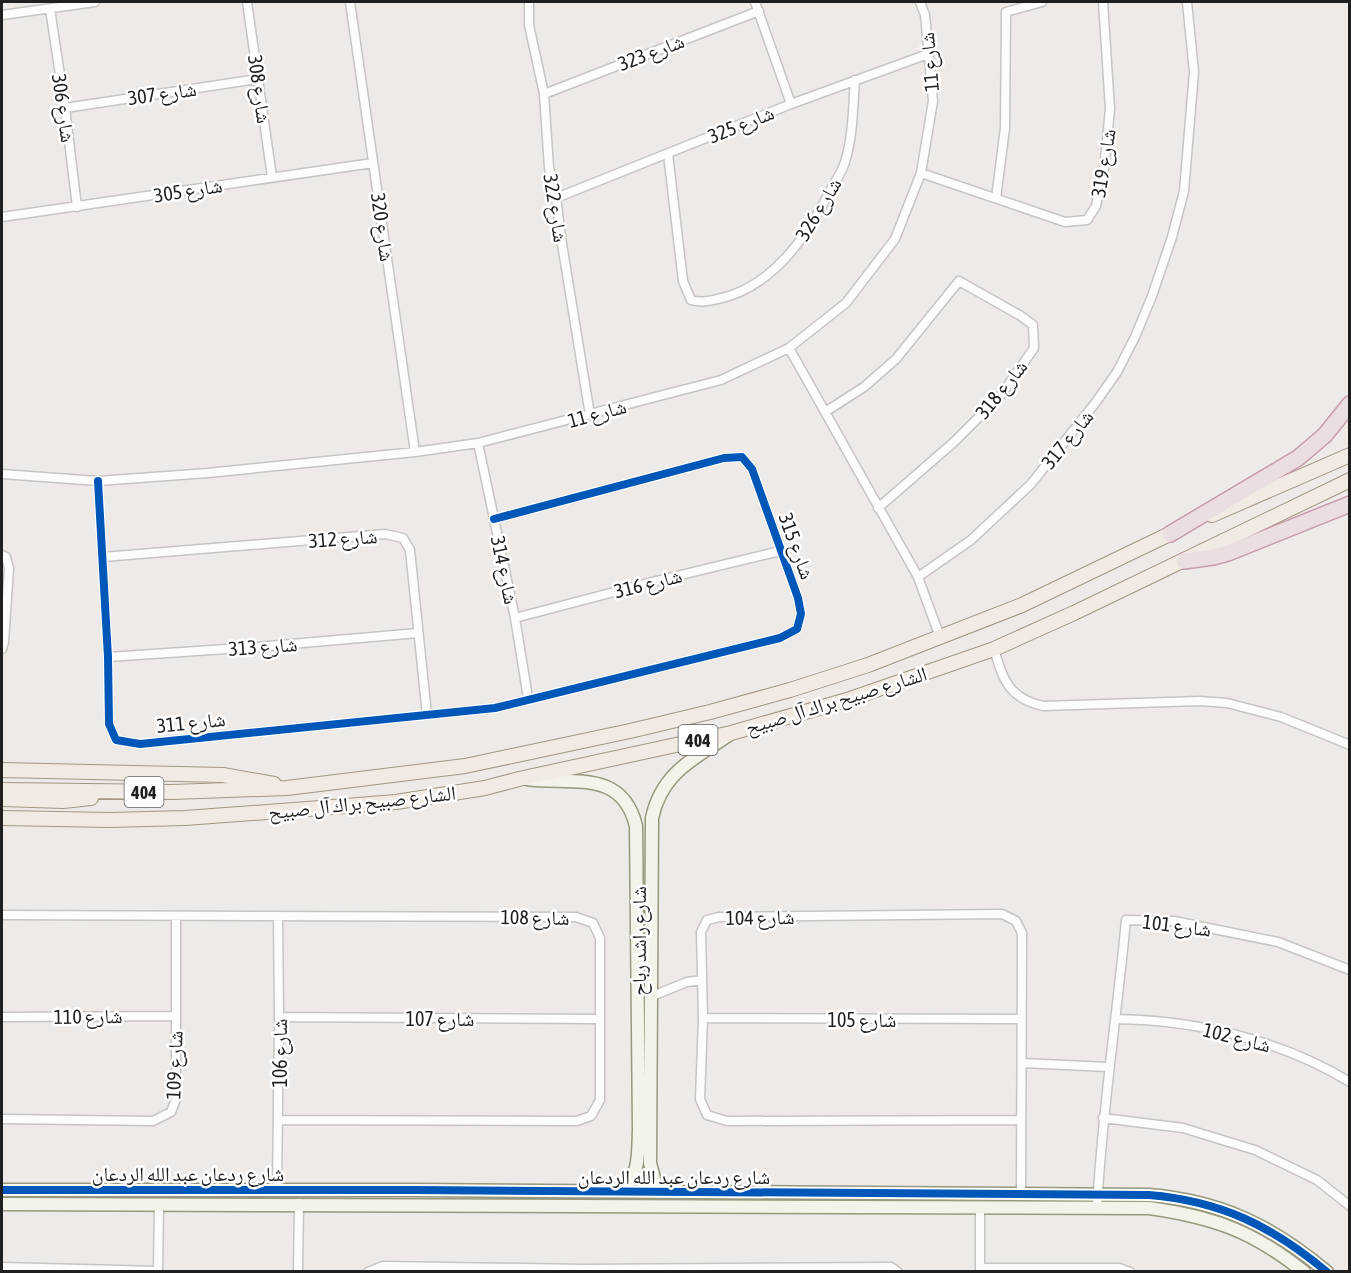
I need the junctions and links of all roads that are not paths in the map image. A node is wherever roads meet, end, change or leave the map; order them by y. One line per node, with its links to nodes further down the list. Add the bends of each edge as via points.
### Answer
1 (95, 2): 10 (street)
2 (247, 2): 14 (street, شارع 308)
3 (350, 2): 20 (street, شارع 320)
4 (529, 2): 16 (street, شارع 322, via 529,25)
5 (755, 2): 11 (street)
6 (920, 2): 13 (street, شارع 11)
7 (1041, 2): 24 (street, via 1006,12 1005,128)
8 (1102, 2): 24 (street, شارع 319, via 1110,109 1096,206 1087,220 1065,222)
9 (1187, 2): 45 (street, شارع 317, via 1194,72 1184,191 1172,237 1135,337 1096,402 1031,484 970,540)
10 (50, 9): 12 (street); 18 (street, شارع 306)
11 (759, 11): 16 (street, شارع 323); 17 (street)
12 (2, 15)
13 (928, 54): 15 (street, شارع 325); 21 (street, شارع 11, via 933,101)
14 (258, 79): 18 (street, شارع 307); 22 (street, شارع 308)
15 (855, 80): 17 (street, شارع 325); 19 (street, شارع 326, via 852,127 844,163 817,217 796,247 764,278 731,296 699,303 687,294)
16 (544, 94): 23 (street, شارع 322, via 549,168)
17 (791, 104): 19 (street, شارع 325)
18 (65, 108): 25 (street, شارع 306)
19 (668, 154): 23 (street, شارع 325)
20 (374, 163): 22 (street, شارع 305); 32 (street, شارع 320)
21 (921, 173): 24 (street, شارع 319); 27 (street, شارع 11, via 895,240 864,282 846,303)
22 (272, 177): 25 (street, شارع 305)
23 (556, 198): 30 (street, شارع 322)
24 (996, 198)
25 (77, 207): 26 (street, شارع 305)
26 (2, 217)
27 (789, 348): 29 (street); 30 (street, شارع 11, via 721,380)
28 (1350, 404): 40 (highway, via 1325,435 1298,458)
29 (825, 412): 38 (street); 38 (street, شارع 318, via 864,387 896,359 959,281 1034,325 1034,348 1002,394)
30 (590, 415): 31 (street, شارع 11)
31 (478, 443): 32 (street, شارع 11); 39 (street, شارع 314)
32 (414, 452): 36 (street, شارع 11)
33 (1350, 455): 40 (main road, الشارع صبيح براك آل صبيح / 404)
34 (2, 474): 36 (street, شارع 11)
35 (1350, 480): 44 (main road, الشارع صبيح براك آل صبيح / 404)
36 (98, 481): 43 (street, شارع 311)
37 (1350, 504): 44 (highway, via 1227,553)
38 (878, 508): 45 (street)
39 (494, 519): 41 (street, شارع 315, via 724,458 742,457 752,469); 46 (street, شارع 314)
40 (1170, 534): 48 (main road, الشارع صبيح براك آل صبيح / 404, via 1022,605)
41 (780, 551): 46 (street, شارع 316); 52 (street, شارع 315, via 798,598 801,614 797,629 780,638)
42 (2, 555): 49 (street, via 9,568)
43 (103, 557): 47 (street, شارع 312, via 385,534 403,538 410,550); 51 (street, شارع 311)
44 (1184, 561): 50 (main road, الشارع صبيح براك آل صبيح / 404)
45 (918, 577): 48 (street)
46 (515, 618): 52 (street, شارع 314)
47 (418, 633): 51 (street, شارع 313); 53 (street, شارع 312)
48 (940, 637): 58 (main road, الشارع صبيح براك آل صبيح / 404, via 868,665 699,715 465,766)
49 (2, 649)
50 (994, 649): 54 (main road, الشارع صبيح براك آل صبيح / 404, via 847,700); 55 (street, via 1006,683 1022,699 1043,706 1200,700 1227,703 1281,717)
51 (108, 657): 53 (street, شارع 311, via 109,724 117,740 140,744)
52 (528, 698): 53 (street, شارع 311, via 495,708)
53 (427, 715)
54 (731, 733): 57 (main road, الشارع صبيح براك آل صبيح / 404); 68 (street, شارع راشد رباح, via 676,771 655,805 651,826)
55 (1350, 745)
56 (2, 770): 58 (main road, via 223,775)
57 (519, 778): 62 (main road, الشارع صبيح براك آل صبيح / 404, via 418,799 307,809 142,819); 83 (street, شارع راشد رباح, via 603,784 619,794 634,817 638,869 639,1130)
58 (287, 788): 60 (main road, الشارع صبيح براك آل صبيح / 404)
59 (2, 790): 60 (main road, الشارع صبيح براك آل صبيح / 404)
60 (110, 792): 61 (main road, via 74,801)
61 (2, 800)
62 (2, 818)
63 (2, 915): 65 (street, شارع 108)
64 (278, 916): 65 (street, شارع 108); 71 (street, شارع 106); 73 (street, شارع 108, via 576,917 593,923 600,938)
65 (176, 917): 69 (street, شارع 109)
66 (1350, 970): 75 (street, شارع 101, via 1278,942 1174,921 1126,920)
67 (702, 980): 68 (street); 72 (street, شارع 104); 74 (street, شارع 104, via 701,932 707,920 719,917 1002,914 1016,921 1022,933)
68 (650, 997): 83 (street, شارع راشد رباح)
69 (175, 1016): 70 (street, شارع 110); 79 (street, شارع 109, via 176,1099 171,1112 153,1121)
70 (2, 1017)
71 (279, 1017): 73 (street, شارع 107); 81 (street, شارع 106)
72 (703, 1018): 74 (street, شارع 105); 82 (street, شارع 104, via 700,1099 707,1115 727,1121)
73 (600, 1019): 81 (street, شارع 108, via 600,1100 587,1118)
74 (1021, 1019): 76 (street, شارع 104)
75 (1116, 1019): 77 (street, شارع 101); 78 (street, شارع 102, via 1155,1020 1236,1035 1282,1048)
76 (1022, 1063): 77 (street); 82 (street, شارع 104)
77 (1108, 1067): 80 (street, شارع 101)
78 (1350, 1082)
79 (2, 1119)
80 (1103, 1119): 92 (street, شارع 101); 99 (street, via 1183,1128 1255,1150 1317,1180)
81 (278, 1120): 86 (street, شارع 106)
82 (1020, 1120): 91 (street, شارع 104)
83 (644, 1163): 89 (street, شارع راشد رباح); 90 (street, شارع راشد رباح)
84 (2, 1190): 85 (street, شارع ردعان عبد الله الردعان)
85 (34, 1190): 86 (street, شارع ردعان عبد الله الردعان); 93 (street)
86 (277, 1190): 87 (street, شارع ردعان عبد الله الردعان)
87 (415, 1190): 88 (street, شارع ردعان عبد الله الردعان); 97 (street)
88 (498, 1191): 89 (street, شارع ردعان عبد الله الردعان); 98 (street)
89 (622, 1191): 90 (street, شارع ردعان عبد الله الردعان)
90 (663, 1192): 91 (street, شارع ردعان عبد الله الردعان)
91 (1021, 1194): 92 (street, شارع ردعان عبد الله الردعان)
92 (1098, 1194): 100 (street, شارع 101); 102 (street, شارع ردعان عبد الله الردعان, via 1175,1197)
93 (34, 1203): 94 (street, شارع ردعان عبد الله الردعان); 96 (street, شارع ردعان عبد الله الردعان)
94 (159, 1203): 95 (street, شارع ردعان عبد الله الردعان); 109 (street)
95 (299, 1203): 97 (street, شارع ردعان عبد الله الردعان); 110 (street)
96 (2, 1204)
97 (415, 1204): 98 (street, شارع ردعان عبد الله الردعان)
98 (498, 1205): 101 (street, شارع ردعان عبد الله الردعان)
99 (1350, 1206)
100 (1097, 1208): 101 (street, شارع ردعان عبد الله الردعان); 102 (street, شارع ردعان عبد الله الردعان)
101 (980, 1209): 107 (street)
102 (1212, 1213): 114 (street, شارع ردعان عبد الله الردعان, via 1260,1240); 115 (street, شارع ردعان عبد الله الردعان, via 1258,1224 1282,1237)
103 (2, 1267): 104 (street)
104 (85, 1270): 109 (street)
105 (584, 1270): 106 (street); 111 (street, via 383,1266)
106 (687, 1270): 112 (street, via 891,1267)
107 (980, 1270): 108 (street)
108 (1049, 1270): 113 (street, via 1119,1268)
109 (158, 1271)
110 (298, 1272)
111 (368, 1272)
112 (898, 1272)
113 (1130, 1272)
114 (1304, 1272)
115 (1327, 1272)

